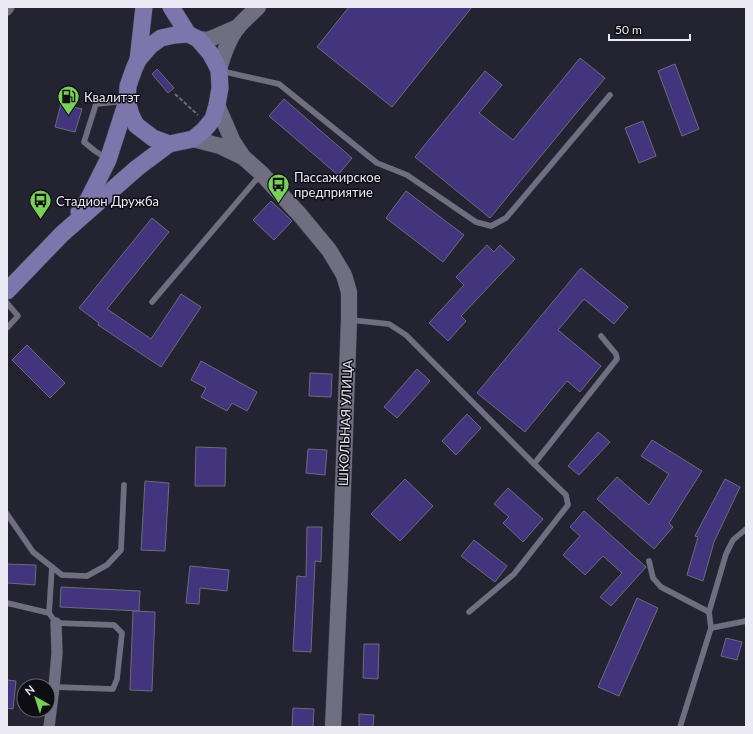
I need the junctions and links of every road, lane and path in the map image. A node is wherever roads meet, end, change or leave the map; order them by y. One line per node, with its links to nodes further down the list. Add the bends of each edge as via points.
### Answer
1 (9, 7): 5 (street)
2 (144, 7): 8 (main road)
3 (171, 7): 7 (main road)
4 (258, 7): 6 (main road)
5 (7, 10)
6 (238, 27): 7 (main road, via 208,40); 9 (main road, via 227,45)
7 (193, 37): 8 (main road, via 175,35 161,38); 9 (main road, via 214,60)
8 (138, 60): 12 (main road, via 128,86)
9 (219, 70): 11 (lane, via 279,84 377,163 407,174 476,222 491,226 506,218); 13 (main road, via 220,88)
10 (174, 94): 13 (path, via 200,117)
11 (610, 95)
12 (127, 101): 15 (main road, via 136,125 153,138); 17 (main road); 17 (lane, via 96,104 84,142)
13 (215, 112): 14 (main road, via 204,130); 16 (main road)
14 (193, 139): 15 (main road); 16 (main road, via 220,146)
15 (169, 144): 19 (main road, via 137,168)
16 (243, 157): 18 (main road, ШКОЛЬНАЯ УЛИЦА)
17 (108, 160): 19 (main road, via 88,200)
18 (261, 173): 21 (lane); 22 (main road, ШКОЛЬНАЯ УЛИЦА, via 300,215 341,269 349,292)
19 (62, 234): 20 (main road)
20 (7, 293): 23 (lane, via 18,316)
21 (152, 302)
22 (349, 320): 25 (lane, via 389,324 406,334); 40 (main road, ШКОЛЬНАЯ УЛИЦА)
23 (7, 328)
24 (601, 336): 25 (lane, via 616,354 617,359)
25 (534, 464): 32 (lane, via 566,495 568,505 514,574)
26 (124, 485): 30 (lane, via 121,550 107,565 87,576 62,575)
27 (7, 514): 30 (lane, via 33,552)
28 (746, 529): 33 (lane, via 733,540 726,554)
29 (649, 561): 33 (lane, via 653,578 661,587)
30 (52, 567): 34 (lane)
31 (7, 603): 34 (lane)
32 (470, 612)
33 (709, 612): 37 (lane)
34 (49, 613): 36 (lane)
35 (746, 621): 37 (lane)
36 (56, 623): 38 (street); 39 (lane, via 114,625 122,633 117,679 113,690)
37 (711, 628): 41 (lane)
38 (55, 678)
39 (56, 686)
40 (333, 727)
41 (680, 727)

